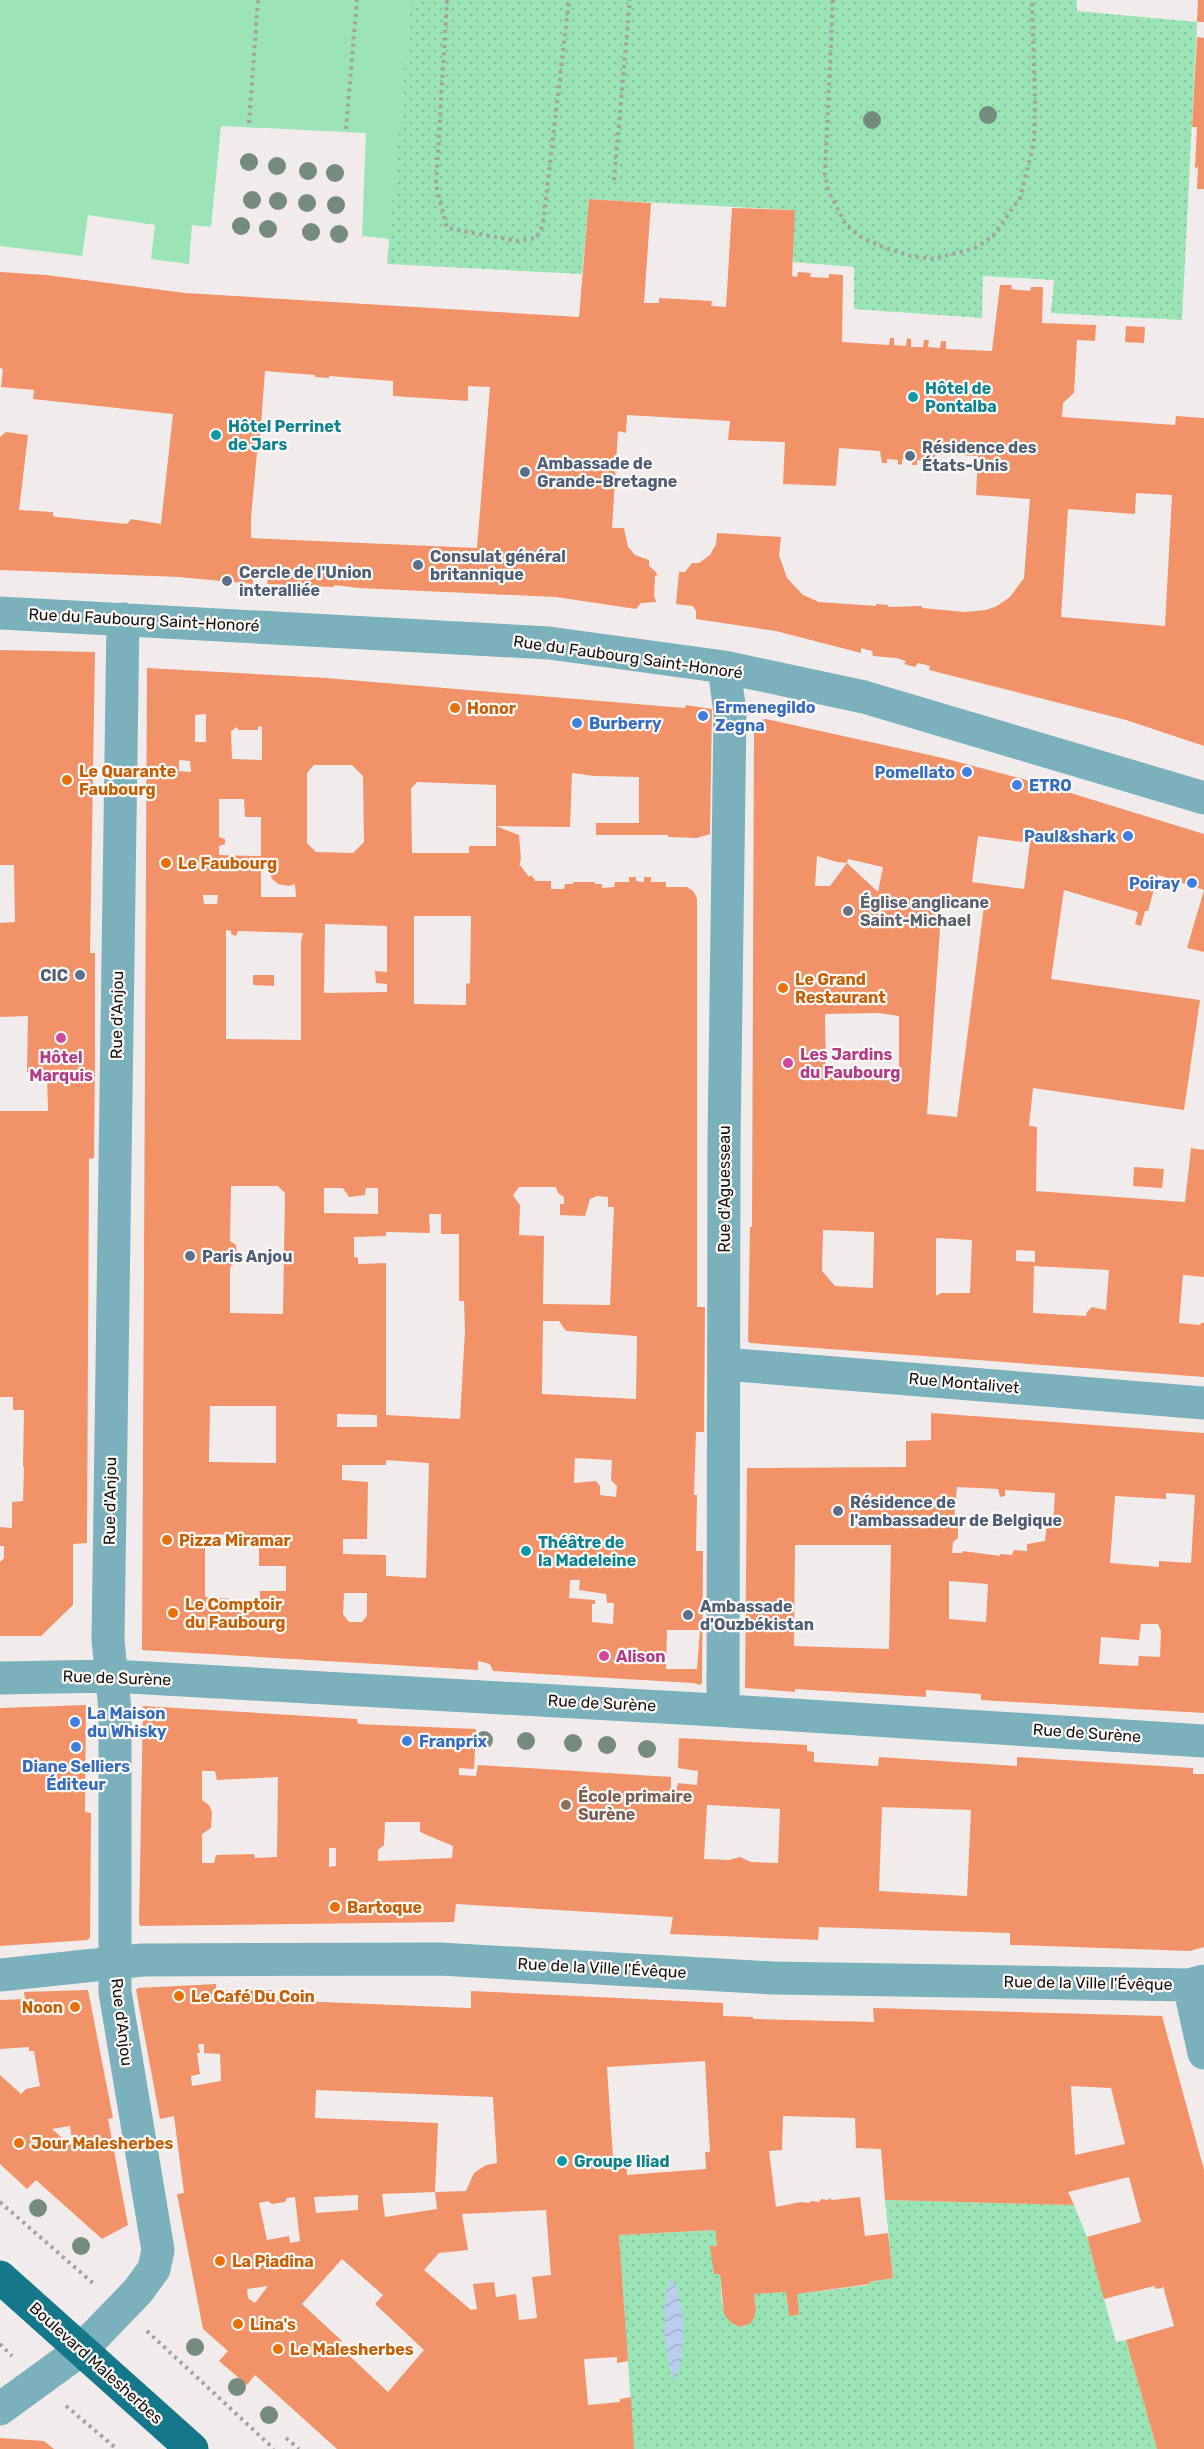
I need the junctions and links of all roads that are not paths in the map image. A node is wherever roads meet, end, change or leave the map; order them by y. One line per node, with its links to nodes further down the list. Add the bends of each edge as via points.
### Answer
1 (0, 613): 2 (street, Rue du Faubourg Saint-Honoré)
2 (123, 619): 3 (street, Rue du Faubourg Saint-Honoré, via 549,643); 7 (street, Rue d'Anjou, via 108,1640)
3 (724, 668): 4 (street, Rue du Faubourg Saint-Honoré, via 864,697); 5 (street, Rue d'Aguesseau, via 730,713)
4 (1204, 798)
5 (724, 1364): 6 (street, Rue Montalivet); 9 (street, Rue d'Aguesseau)
6 (1204, 1403)
7 (112, 1676): 8 (street, Rue de Surène); 9 (street, Rue de Surène); 11 (street, Rue d'Anjou)
8 (0, 1678)
9 (723, 1710): 10 (street, Rue de Surène)
10 (1204, 1741)
11 (115, 1962): 12 (street, Rue de la Ville l'Évêque); 13 (street, Rue de la Ville l'Évêque, via 440,1959 773,1978); 16 (street, Rue d'Anjou, via 115,1992 158,2250 154,2270 138,2291)
12 (0, 1975)
13 (1196, 1983): 14 (street, via 1194,2016)
14 (1204, 2053)
15 (0, 2277): 16 (main road, Boulevard Malesherbes)
16 (81, 2350): 17 (street, Rue d'Anjou); 18 (main road, Boulevard Malesherbes)
17 (0, 2409)
18 (192, 2449)

